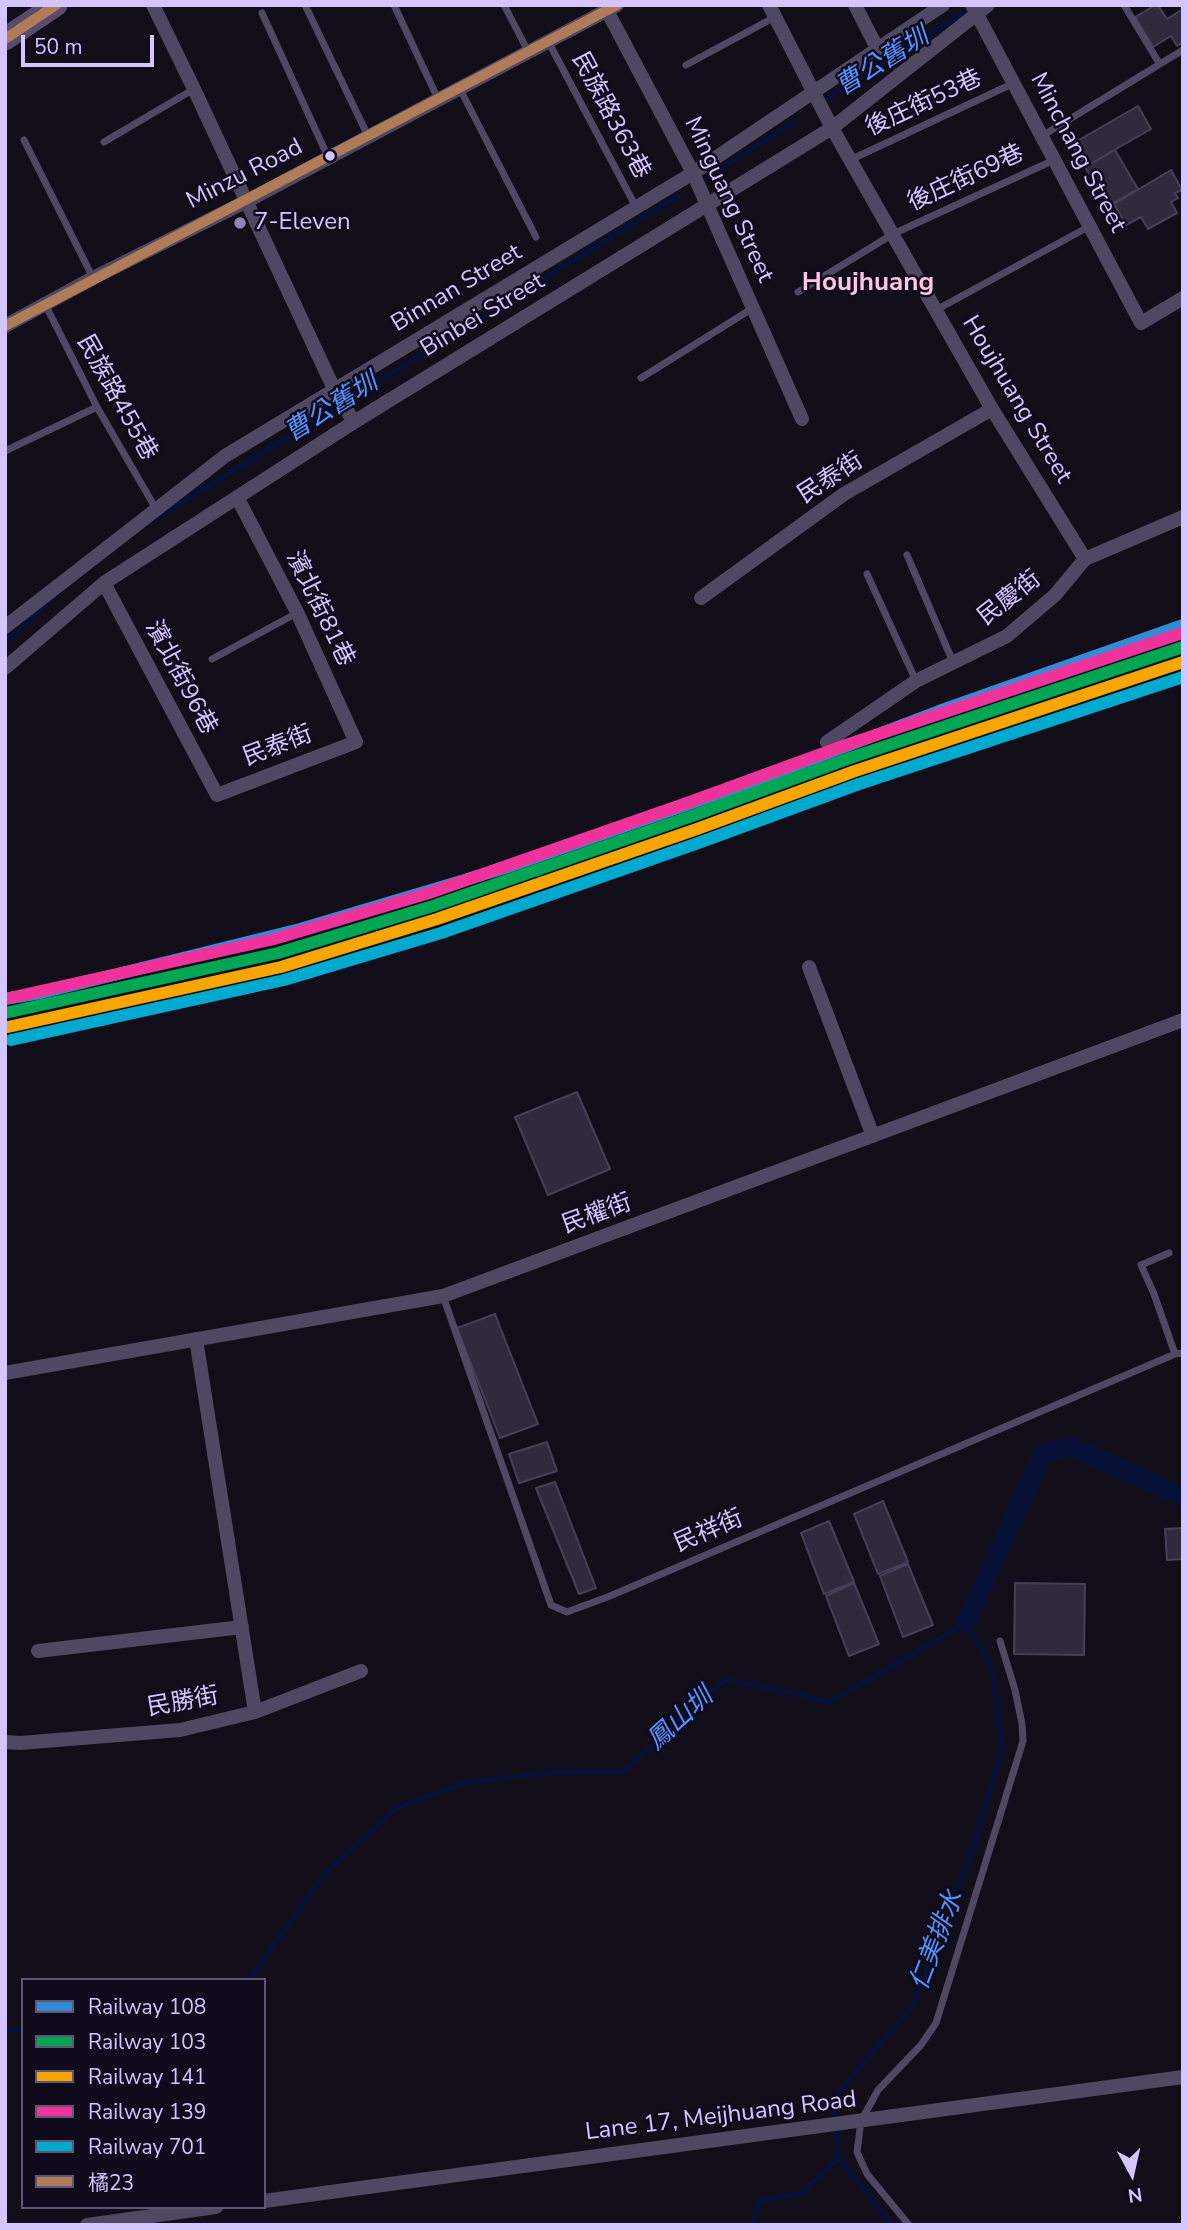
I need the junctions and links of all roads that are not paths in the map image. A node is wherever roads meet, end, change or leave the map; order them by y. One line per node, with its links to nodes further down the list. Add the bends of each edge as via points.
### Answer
1 (56, 5): 13 (main road)
2 (152, 5): 21 (street)
3 (305, 5): 26 (lane)
4 (394, 5): 24 (lane)
5 (505, 5): 17 (lane)
6 (855, 5): 15 (street)
7 (943, 5): 15 (street, Binnan Street)
8 (1124, 5): 18 (lane)
9 (609, 7): 14 (street, Minzu Road); 33 (street, Minguang Street)
10 (978, 9): 20 (street, Minchang Street); 25 (street, Binbei Street)
11 (772, 11): 19 (lane); 23 (street, Houjhuang Street)
12 (262, 13): 30 (lane)
13 (5, 39)
14 (549, 43): 17 (street, Minzu Road); 36 (lane, 民族路363巷)
15 (878, 50): 23 (street, Binnan Street)
16 (1183, 50): 18 (lane)
17 (529, 54): 22 (street, Minzu Road)
18 (1159, 63): 27 (lane)
19 (686, 65)
20 (1014, 83): 27 (street, Minchang Street); 32 (lane, 後庄街53巷)
21 (194, 89): 29 (lane); 34 (street)
22 (460, 89): 24 (street, Minzu Road); 39 (lane)
23 (814, 93): 25 (street, Houjhuang Street); 33 (street, Binnan Street)
24 (439, 100): 26 (street, Minzu Road)
25 (832, 128): 32 (street, Houjhuang Street); 35 (street, Binbei Street)
26 (368, 136): 30 (street, Minzu Road)
27 (1042, 136): 31 (street, Minchang Street)
28 (24, 140): 40 (lane)
29 (104, 142)
30 (328, 157): 34 (street, Minzu Road)
31 (1055, 159): 37 (street, Minchang Street); 38 (lane, 後庄街69巷)
32 (850, 160): 38 (street, Houjhuang Street)
33 (693, 173): 35 (street, Minguang Street); 36 (street, Binnan Street)
34 (247, 201): 40 (street, Minzu Road); 48 (street)
35 (708, 205): 44 (street, Minguang Street); 51 (street, Binbei Street)
36 (636, 207): 48 (street, Binnan Street)
37 (1090, 226): 42 (street, Minchang Street, via 1141,323); 45 (lane)
38 (893, 234): 41 (lane, 後庄街69巷); 45 (street, Houjhuang Street)
39 (536, 237)
40 (93, 278): 43 (street, Minzu Road)
41 (798, 292)
42 (1183, 298)
43 (45, 304): 46 (street, Minzu Road); 49 (lane, 民族路455巷)
44 (753, 308): 47 (lane); 52 (street, Minguang Street)
45 (936, 310): 50 (street, Houjhuang Street)
46 (5, 326)
47 (642, 378)
48 (337, 394): 51 (street); 55 (street, Binnan Street, via 225,456)
49 (97, 407): 53 (lane); 55 (lane, 民族路455巷)
50 (992, 409): 58 (street, Houjhuang Street); 61 (street, 民泰街, via 844,494)
51 (351, 418): 54 (street, Binbei Street)
52 (802, 418)
53 (5, 451)
54 (237, 497): 60 (street, Binbei Street); 62 (street, 濱北街81巷)
55 (156, 509): 63 (street, Binnan Street)
56 (1183, 517): 58 (street, 民慶街)
57 (907, 555): 65 (lane)
58 (1085, 559): 65 (street, 民慶街, via 1055,594 1007,636)
59 (867, 574): 67 (lane)
60 (104, 583): 66 (street, Binbei Street); 70 (street, 濱北街96巷)
61 (701, 598)
62 (298, 612): 64 (lane); 68 (street, 濱北街81巷)
63 (5, 627)
64 (212, 659)
65 (953, 662): 67 (street, 民慶街)
66 (5, 668)
67 (916, 681): 69 (street, 民慶街)
68 (356, 742): 70 (street, 民泰街)
69 (827, 742)
70 (217, 795)
71 (809, 967): 73 (street)
72 (1183, 1020): 73 (street, 民權街)
73 (873, 1136): 75 (street, 民權街)
74 (1169, 1253): 77 (lane, via 1141,1265)
75 (443, 1297): 76 (street, 民權街); 77 (lane, 民祥街, via 551,1605 567,1612)
76 (196, 1339): 78 (street, 民權街); 79 (street)
77 (1179, 1353)
78 (5, 1373)
79 (242, 1627): 81 (street); 83 (street)
80 (1000, 1641): 86 (lane, via 1015,1690 1023,1741 936,2023 878,2090)
81 (38, 1651)
82 (361, 1671): 83 (street, 民勝街)
83 (255, 1712): 84 (street, 民勝街, via 180,1730)
84 (5, 1742)
85 (1183, 2077): 86 (street, Lane 17, Meijhuang Road)
86 (860, 2121): 87 (street, Lane 17, Meijhuang Road); 90 (lane, via 857,2152 867,2174)
87 (266, 2201)
88 (202, 2209): 89 (street)
89 (87, 2225)
90 (909, 2225)

